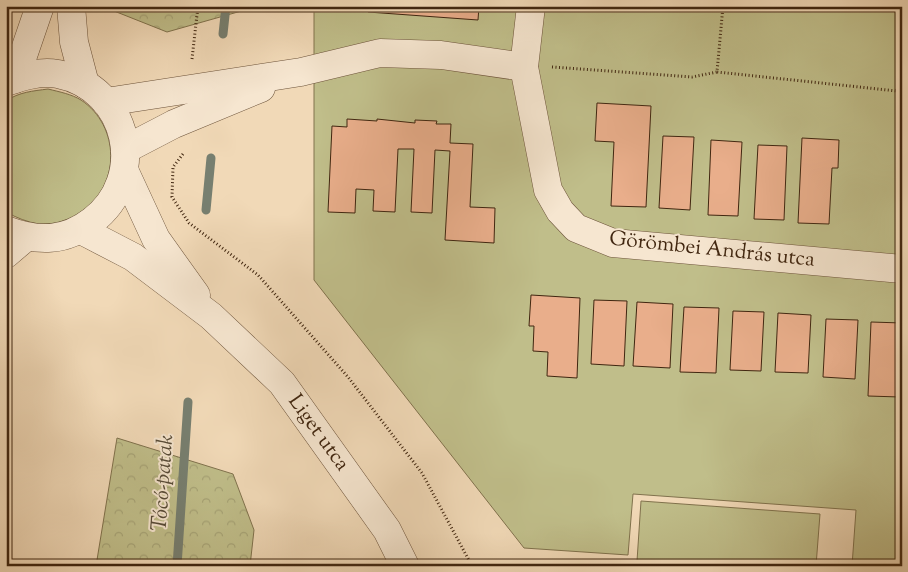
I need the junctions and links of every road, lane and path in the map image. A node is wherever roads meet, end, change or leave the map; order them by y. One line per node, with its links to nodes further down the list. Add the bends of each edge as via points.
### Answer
1 (40, 6): 11 (street)
2 (71, 6): 12 (street, via 74,42)
3 (198, 6): 7 (path)
4 (531, 6): 8 (street, Görömbei András utca)
5 (724, 6): 10 (path)
6 (902, 43): 10 (path, via 897,91)
7 (192, 61)
8 (524, 67): 9 (street, via 442,55 380,53); 10 (path, via 692,77); 18 (street, Görömbei András utca, via 548,190 560,211 576,228 613,243)
9 (301, 72): 13 (street); 15 (street, via 174,124)
10 (716, 72)
11 (10, 80): 12 (street, via 30,74 58,74)
12 (85, 84): 13 (street, Liget utca)
13 (106, 102): 15 (street, Liget utca, via 120,126)
14 (185, 151): 21 (path, via 174,166 172,197 189,223 258,275 348,377 422,473)
15 (125, 160): 16 (street, via 117,194 103,213); 19 (street, Liget utca, via 156,239)
16 (81, 230): 17 (street, via 54,238); 19 (street, Liget utca, via 133,257)
17 (13, 240)
18 (902, 269)
19 (211, 316): 20 (street, Liget utca, via 282,383 388,530)
20 (405, 566)
21 (472, 566)

